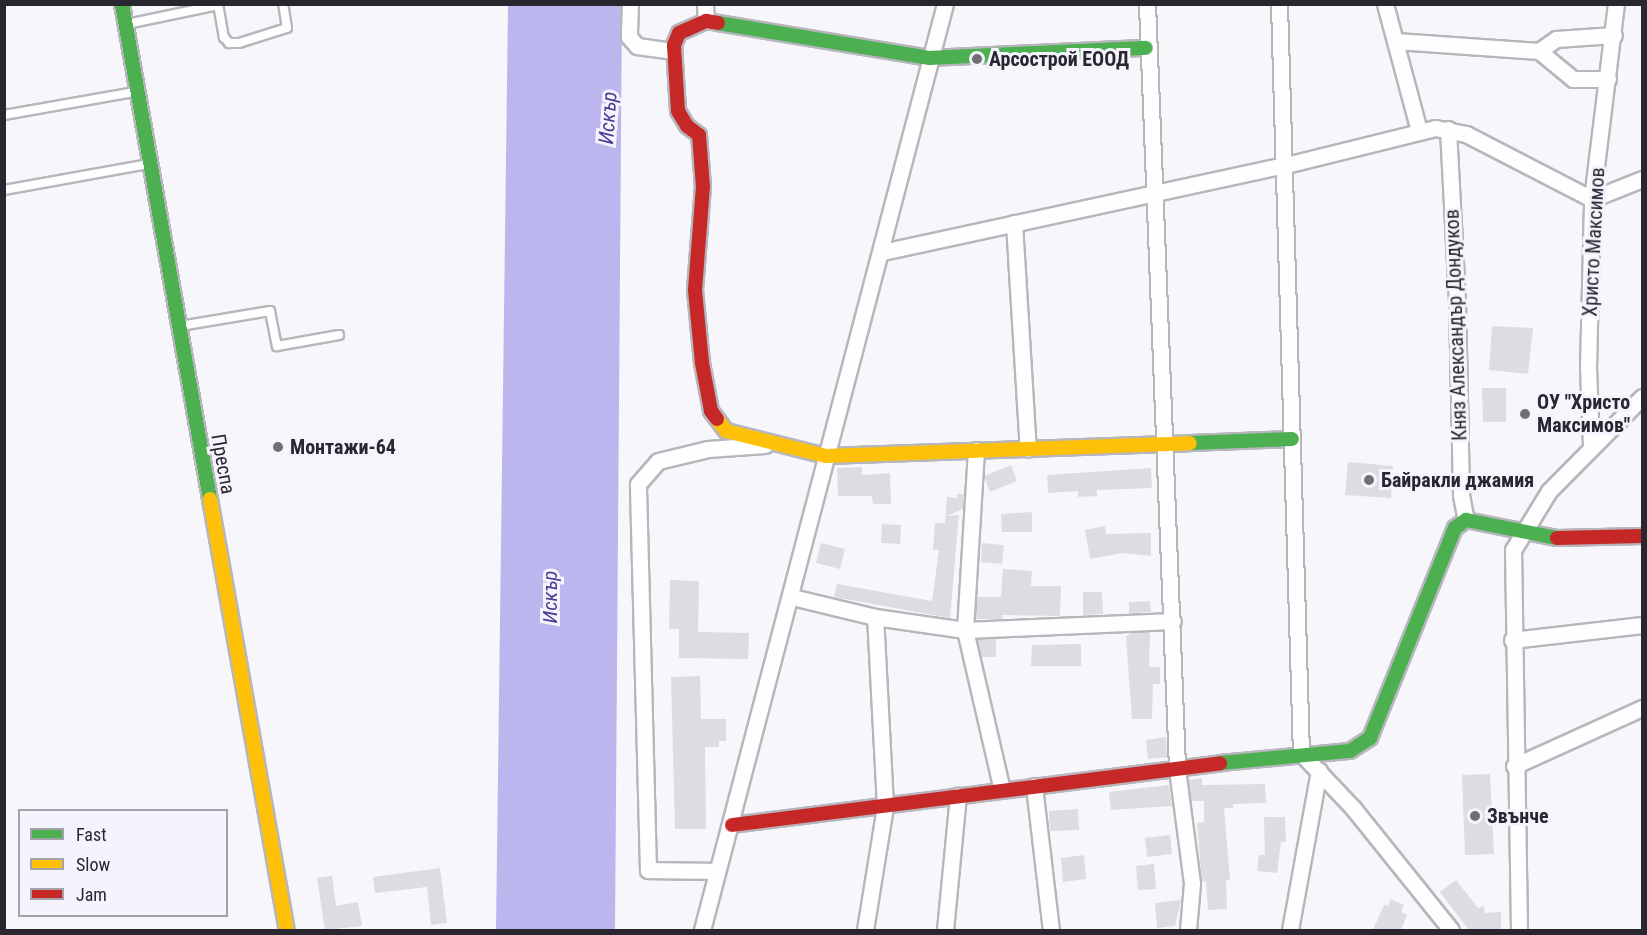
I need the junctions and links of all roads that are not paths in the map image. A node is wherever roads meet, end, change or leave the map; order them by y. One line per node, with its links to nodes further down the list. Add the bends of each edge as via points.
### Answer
1 (122, 4): 12 (street, Преспа)
2 (283, 4): 9 (lane, via 286,28 239,44 229,43 225,37)
3 (630, 4): 16 (street, via 630,37 637,46)
4 (705, 4): 11 (street)
5 (1147, 4): 15 (street)
6 (1279, 4): 25 (street)
7 (1385, 4): 14 (street)
8 (1616, 4): 13 (street, Христо Максимов)
9 (218, 5): 12 (lane)
10 (946, 5): 18 (street)
11 (706, 21): 16 (street, via 679,33); 18 (street)
12 (125, 24): 20 (street, Преспа)
13 (1614, 34): 17 (street, via 1556,39); 19 (street, Христо Максимов)
14 (1396, 42): 17 (street); 23 (street)
15 (1146, 48): 18 (street); 28 (street)
16 (674, 51): 37 (street, via 678,111 687,126 699,135 703,187 695,290 711,411 726,431)
17 (1539, 51): 19 (street, via 1573,79)
18 (930, 57): 31 (street)
19 (1608, 79): 29 (street, Христо Максимов)
20 (137, 92): 21 (lane); 24 (street, Преспа)
21 (4, 116)
22 (1448, 129): 23 (street); 29 (street, via 1466,134); 42 (street, Княз Александър Дондуков, via 1461,495)
23 (1419, 130): 25 (street)
24 (149, 164): 27 (lane); 32 (street, Преспа)
25 (1286, 165): 28 (street); 35 (street)
26 (1642, 179): 29 (street)
27 (4, 190)
28 (1154, 191): 30 (street); 36 (street)
29 (1592, 199): 38 (street, Христо Максимов, via 1588,368)
30 (1014, 223): 31 (street); 39 (street)
31 (882, 252): 41 (street)
32 (178, 326): 33 (lane, via 270,311 277,346); 62 (street, Преспа)
33 (339, 335)
34 (1642, 397): 38 (street)
35 (1292, 439): 36 (street); 52 (street)
36 (1166, 444): 39 (street); 47 (street)
37 (772, 445): 41 (street); 61 (street, via 708,449 658,461 639,484 648,870)
38 (1591, 446): 43 (street, via 1549,491)
39 (1028, 449): 40 (street)
40 (976, 450): 41 (street); 49 (street)
41 (826, 456): 45 (street)
42 (1466, 520): 43 (street); 52 (street, via 1455,528 1370,738 1350,751)
43 (1522, 531): 44 (street, via 1550,538); 50 (street, via 1513,550)
44 (1642, 536)
45 (792, 597): 46 (street); 60 (street)
46 (875, 617): 49 (street); 59 (street)
47 (1173, 621): 49 (street); 54 (street)
48 (1642, 625): 50 (street)
49 (965, 630): 57 (street)
50 (1512, 640): 53 (street)
51 (1642, 708): 53 (street)
52 (1301, 753): 54 (street); 55 (street)
53 (1514, 766): 70 (street)
54 (1177, 769): 56 (street); 67 (street, via 1192,883)
55 (1319, 771): 68 (street); 69 (street)
56 (1034, 786): 57 (street); 66 (street)
57 (1002, 790): 58 (street)
58 (958, 796): 59 (street); 65 (street)
59 (885, 806): 60 (street); 64 (street)
60 (732, 825): 61 (street)
61 (717, 871): 63 (street)
62 (287, 930)
63 (702, 930)
64 (865, 930)
65 (945, 930)
66 (1051, 930)
67 (1188, 930)
68 (1290, 930)
69 (1451, 930)
70 (1520, 930)

